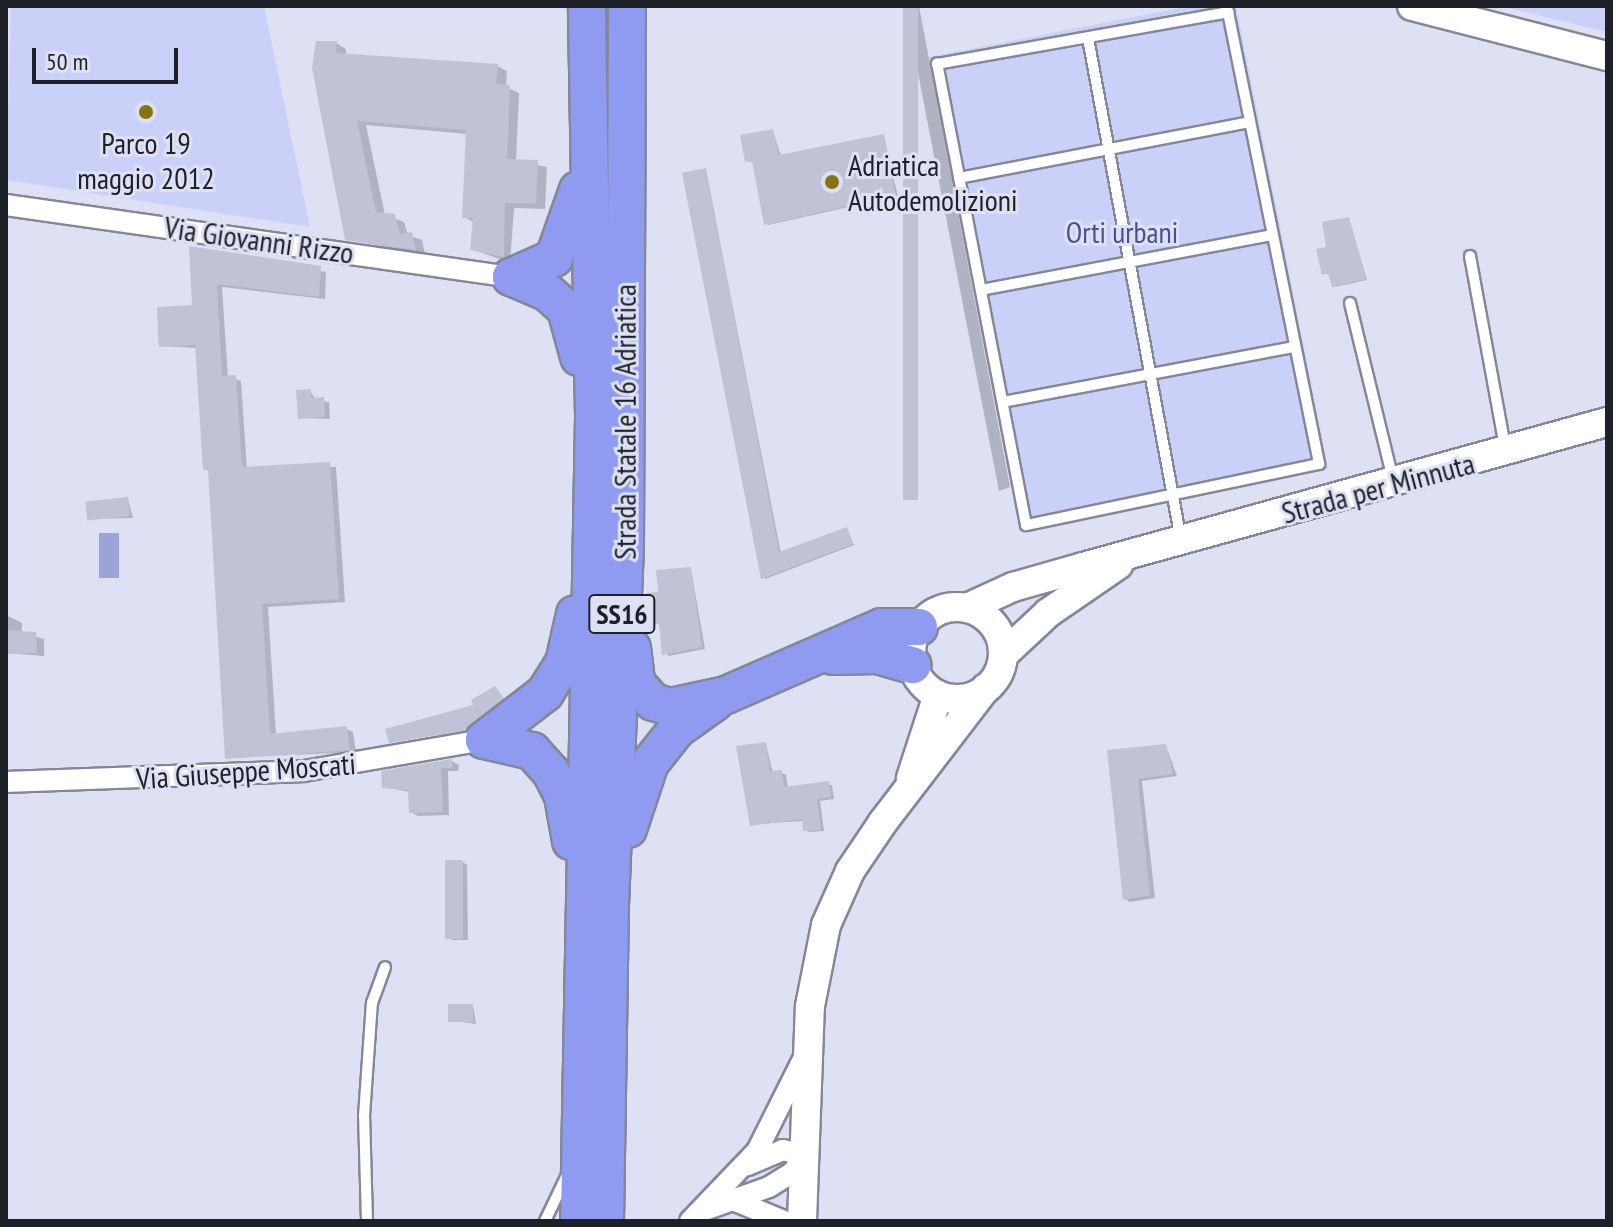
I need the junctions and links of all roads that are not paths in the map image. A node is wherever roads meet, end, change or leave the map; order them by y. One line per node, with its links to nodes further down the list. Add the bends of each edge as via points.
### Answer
1 (587, 6): 6 (highway, Strada Statale 16 Adriatica / SS16)
2 (627, 6): 26 (highway, Strada Statale 16 Adriatica / SS16)
3 (1412, 6): 5 (street)
4 (1088, 38): 7 (lane, via 1228,12); 8 (lane); 9 (lane, via 937,64)
5 (1607, 56)
6 (589, 109): 14 (highway, via 565,237 554,258); 20 (highway, Strada Statale 16 Adriatica / SS16)
7 (1250, 122): 8 (lane); 11 (lane)
8 (1109, 149): 9 (lane); 13 (lane)
9 (959, 178): 15 (lane)
10 (6, 205): 14 (street, Via Giovanni Rizzo)
11 (1272, 235): 13 (lane); 17 (lane)
12 (1470, 256): 22 (lane)
13 (1129, 262): 15 (lane); 18 (lane)
14 (511, 277): 20 (highway, via 547,292 566,309)
15 (981, 290): 19 (lane)
16 (1350, 303): 23 (lane)
17 (1295, 347): 18 (lane); 24 (lane, via 1319,464)
18 (1150, 374): 19 (lane); 24 (lane)
19 (1003, 402): 24 (lane, via 1026,525)
20 (594, 416): 26 (highway, Strada Statale 16 Adriatica / SS16)
21 (1607, 422): 22 (street, Strada per Minnuta)
22 (1506, 453): 23 (street, Strada per Minnuta)
23 (1394, 483): 25 (street, Strada per Minnuta)
24 (1172, 494): 25 (lane)
25 (1181, 542): 27 (street, Strada per Minnuta)
26 (608, 547): 34 (highway, via 636,683 653,702 670,707); 36 (highway, via 564,663 545,693); 39 (highway, Strada Statale 16 Adriatica / SS16)
27 (1148, 552): 28 (street, Strada per Minnuta, via 1013,587); 30 (street, Strada per Minnuta, via 1108,570 1048,613)
28 (967, 608): 29 (street, via 935,612); 30 (street, via 994,625)
29 (919, 627): 31 (highway, via 882,627); 32 (street)
30 (1003, 655): 33 (street)
31 (823, 656): 32 (highway, via 877,655); 34 (highway)
32 (913, 665): 35 (street, via 918,678)
33 (986, 688): 35 (street, via 963,698); 38 (street, via 946,746)
34 (726, 695): 39 (highway, via 677,729 650,763)
35 (938, 695): 38 (street)
36 (484, 740): 37 (street, Via Giuseppe Moscati, via 304,771); 39 (highway, via 532,751 551,772)
37 (6, 782)
38 (910, 782): 41 (street, via 850,871 826,925 815,962)
39 (597, 905): 42 (highway, Strada Statale 16 Adriatica / SS16); 50 (highway, Strada Statale 16 Adriatica / SS16)
40 (385, 967): 47 (lane, via 372,1003 369,1045 364,1116)
41 (808, 1050): 43 (street); 44 (street, via 757,1151)
42 (582, 1102): 48 (lane, via 567,1173); 49 (highway, Strada Statale 16 Adriatica / SS16)
43 (804, 1155): 44 (street, via 783,1150); 45 (street, via 793,1172); 52 (street)
44 (743, 1167): 46 (street)
45 (733, 1200): 46 (street); 51 (street)
46 (692, 1217)
47 (367, 1221)
48 (545, 1221)
49 (579, 1221)
50 (605, 1221)
51 (784, 1221)
52 (802, 1221)

